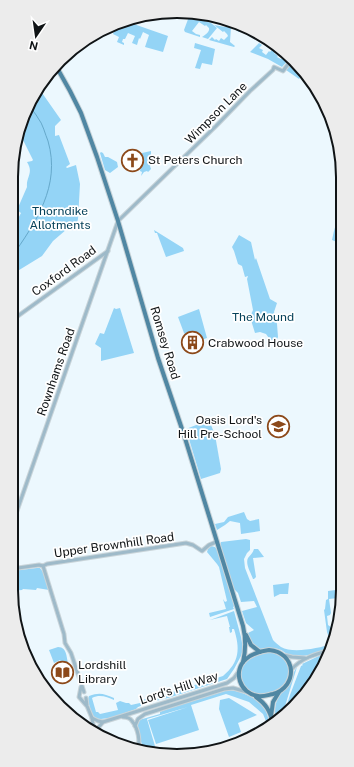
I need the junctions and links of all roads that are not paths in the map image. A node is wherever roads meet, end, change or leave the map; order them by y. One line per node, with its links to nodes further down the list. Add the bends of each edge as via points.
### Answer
1 (288, 64): 3 (street, Wimpson Lane, via 283,71 274,67)
2 (59, 71): 3 (main road, Romsey Road, via 81,112)
3 (118, 222): 4 (street, Rownhams Road); 7 (main road, Romsey Road)
4 (108, 251): 5 (street, Coxford Road); 6 (street, Rownhams Road)
5 (18, 316)
6 (18, 508)
7 (216, 542): 8 (street, Upper Brownhill Road, via 202,551 186,543); 10 (main road, Romsey Road)
8 (43, 566): 9 (street, Upper Brownhill Road); 18 (street, via 65,643 71,653)
9 (18, 568)
10 (244, 631): 11 (main road, Romsey Road, via 251,644); 15 (main road, Romsey Road, via 246,650)
11 (260, 652): 13 (main road, via 269,650); 15 (main road, via 249,656)
12 (323, 652): 14 (street)
13 (280, 653): 14 (street); 16 (main road, via 288,661)
14 (306, 658): 16 (street)
15 (243, 662): 17 (main road)
16 (291, 670): 19 (main road, via 289,680)
17 (239, 671): 21 (main road, via 240,681); 27 (street, Lord's Hill Way, via 227,683)
18 (81, 686): 20 (street); 22 (street)
19 (281, 691): 23 (main road, via 264,696); 28 (main road, via 273,702)
20 (84, 692): 22 (street); 24 (street)
21 (248, 692): 23 (main road); 32 (street, Lord's Hill Way, via 233,688 224,689 145,714 138,719)
22 (80, 693): 25 (street, via 79,697)
23 (254, 695): 28 (main road, via 264,704)
24 (86, 698): 25 (street); 26 (street)
25 (82, 700): 26 (street)
26 (87, 706): 29 (street)
27 (122, 716): 30 (street, Lord's Hill Way); 32 (street, via 130,719)
28 (271, 717)
29 (92, 718): 30 (street); 31 (street)
30 (103, 722): 33 (street)
31 (93, 725)
32 (135, 726): 34 (street)
33 (98, 728)
34 (139, 745)

